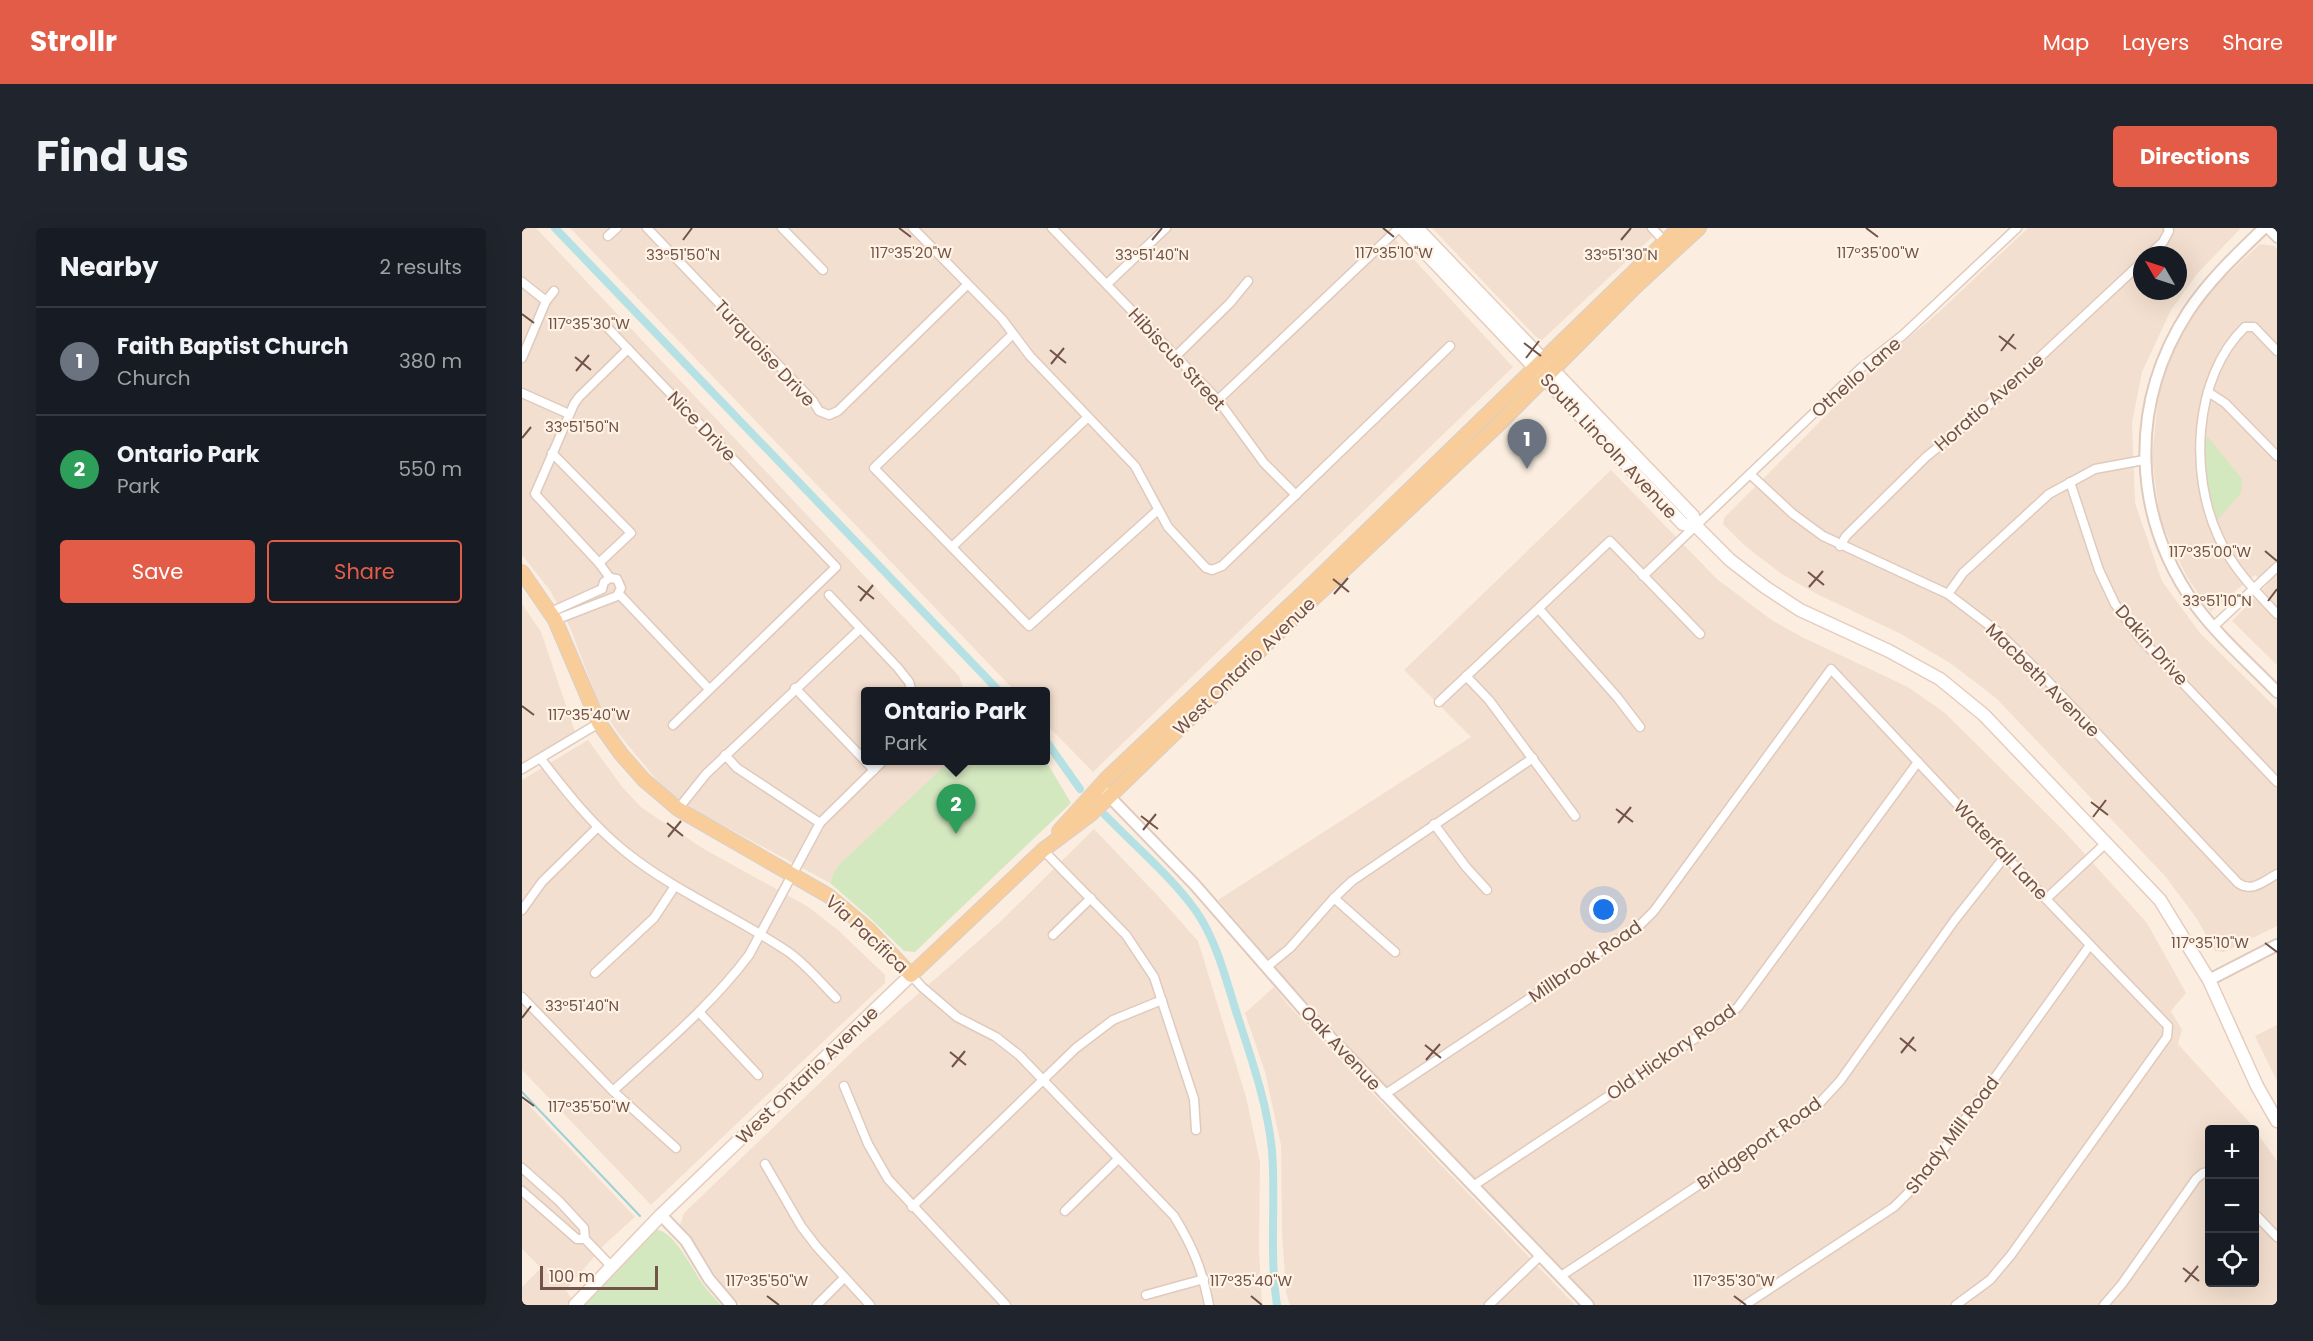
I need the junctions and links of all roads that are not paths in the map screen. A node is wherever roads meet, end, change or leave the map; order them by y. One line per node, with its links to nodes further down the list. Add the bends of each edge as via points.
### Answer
1 (617, 228): 15 (street)
2 (647, 228): 24 (street, Turquoise Drive, via 819,411 829,415 838,411)
3 (782, 228): 19 (street)
4 (913, 228): 24 (street)
5 (1052, 228): 23 (street, Hibiscus Street)
6 (1166, 228): 23 (street)
7 (1400, 228): 34 (main road, South Lincoln Avenue); 38 (street)
8 (1417, 228): 34 (main road, South Lincoln Avenue)
9 (1652, 228): 18 (street)
10 (1679, 228): 18 (main road, West Ontario Avenue)
11 (1699, 228): 18 (main road, West Ontario Avenue)
12 (2017, 228): 44 (street, Othello Lane)
13 (2266, 228): 16 (street); 43 (street, via 2206,288 2170,345 2156,380)
14 (2168, 230): 17 (street)
15 (608, 237)
16 (2277, 238)
17 (2159, 246)
18 (1670, 247): 34 (main road, West Ontario Avenue); 35 (main road, West Ontario Avenue)
19 (823, 270)
20 (2133, 270): 49 (street, Horatio Avenue, via 1979,414 1926,456)
21 (1248, 281): 32 (street)
22 (522, 282): 26 (street)
23 (1107, 284): 32 (street, Hibiscus Street)
24 (967, 285): 28 (street)
25 (554, 291): 26 (street)
26 (546, 301): 33 (street)
27 (607, 327): 30 (street, Nice Drive)
28 (1013, 334): 40 (street); 50 (street, via 874,468)
29 (1450, 346): 46 (street)
30 (628, 349): 39 (street, via 579,397); 71 (street, Nice Drive, via 836,567)
31 (2277, 351): 36 (street, via 2254,327 2245,327 2224,356)
32 (1176, 356): 38 (street, Hibiscus Street)
33 (522, 358)
34 (1539, 364): 35 (main road, South Lincoln Avenue); 87 (main road, West Ontario Avenue)
35 (1549, 374): 48 (main road, South Lincoln Avenue, via 1693,516); 88 (main road, West Ontario Avenue)
36 (2208, 392): 42 (street, via 2225,403); 57 (street, via 2200,448 2205,499 2219,539)
37 (522, 393): 39 (street)
38 (1218, 400): 46 (street, Hibiscus Street, via 1264,463)
39 (569, 414): 41 (street)
40 (1088, 417): 47 (street, via 1135,466); 50 (street)
41 (552, 453): 51 (street, via 534,494); 51 (street, via 631,533)
42 (2277, 456)
43 (2144, 460): 45 (street, via 2095,469); 64 (street, via 2152,516 2162,544 2181,582)
44 (1750, 474): 48 (street, Othello Lane); 49 (street, Macbeth Avenue, via 1792,514)
45 (2070, 483): 58 (street, via 2049,494 2009,530 1963,573); 86 (street, Dakin Drive, via 2099,570 2115,604 2139,637)
46 (1296, 495): 47 (street, via 1222,566 1212,570 1168,527)
47 (1158, 510): 50 (street, via 1029,626)
48 (1696, 527): 54 (street, Othello Lane); 94 (main road, South Lincoln Avenue, via 1730,560 1800,610 1940,678 1984,715)
49 (1840, 546): 58 (street, Macbeth Avenue)
50 (952, 547)
51 (599, 563): 55 (street)
52 (2277, 567): 57 (street)
53 (522, 572): 63 (main road, Via Pacifica)
54 (1643, 576): 61 (street, via 1610,541); 66 (street)
55 (610, 578): 56 (street); 60 (street, via 619,582 621,588)
56 (602, 589): 60 (street, via 604,595); 63 (street)
57 (2253, 589): 62 (street); 64 (street)
58 (1948, 594): 97 (street, Macbeth Avenue, via 1998,632 2044,677 2238,883 2253,887)
59 (829, 595): 65 (street)
60 (615, 596): 63 (street); 71 (street)
61 (1539, 609): 68 (street); 76 (street)
62 (2277, 614)
63 (553, 616): 74 (main road, Via Pacifica)
64 (2213, 627): 72 (street)
65 (860, 629): 69 (street, via 898,668); 70 (street)
66 (1700, 634)
67 (1831, 669): 81 (street, Waterfall Lane); 122 (street, Millbrook Road, via 1640,925)
68 (1466, 676): 73 (street); 79 (street)
69 (910, 687)
70 (795, 688): 77 (street); 78 (street)
71 (709, 689): 75 (street)
72 (2277, 692)
73 (1439, 702)
74 (599, 723): 80 (street); 89 (main road, Via Pacifica, via 644,780)
75 (673, 724)
76 (1640, 727)
77 (725, 755): 89 (street); 91 (street, via 744,773)
78 (861, 757)
79 (1533, 758): 90 (street); 92 (street)
80 (541, 759): 84 (street); 93 (street)
81 (1918, 762): 96 (street, Waterfall Lane); 130 (street, Old Hickory Road, via 1738,1007)
82 (868, 765): 85 (street)
83 (879, 765): 85 (street)
84 (522, 769)
85 (874, 771): 91 (street)
86 (2277, 782)
87 (1099, 786): 88 (street, Oak Avenue); 95 (main road, West Ontario Avenue)
88 (1109, 797): 95 (main road, West Ontario Avenue); 110 (street, Oak Avenue)
89 (678, 809): 98 (main road, Via Pacifica)
90 (1575, 816)
91 (820, 823): 98 (street)
92 (1434, 824): 100 (street); 102 (street)
93 (598, 827): 99 (street, via 628,854); 104 (street, via 542,882)
94 (2106, 843): 103 (street); 113 (main road, South Lincoln Avenue, via 2160,900)
95 (1043, 850): 101 (street); 112 (main road, West Ontario Avenue)
96 (2006, 855): 103 (street, Waterfall Lane); 140 (street, Bridgeport Road, via 1840,1081 1815,1108)
97 (2277, 874)
98 (793, 875): 105 (street); 112 (main road, Via Pacifica, via 829,896 868,929)
99 (675, 886): 105 (street); 111 (street, via 654,918)
100 (1488, 890)
101 (1091, 898): 106 (street); 116 (street, via 1139,953)
102 (1334, 898): 109 (street); 110 (street)
103 (2046, 899): 107 (street, Waterfall Lane)
104 (522, 910)
105 (759, 934): 115 (street, via 789,952); 117 (street, via 735,975)
106 (1053, 935)
107 (2090, 945): 152 (street, Shady Mill Road, via 1923,1178 1894,1207); 153 (street, Waterfall Lane, via 2168,1026 2167,1036 2011,1255 1990,1280)
108 (2277, 945): 113 (street)
109 (1395, 952)
110 (1268, 966): 122 (street, Oak Avenue)
111 (595, 973)
112 (911, 975): 119 (street, Via Pacifica, via 957,1017 996,1037 1019,1055); 134 (main road, West Ontario Avenue)
113 (2209, 980): 123 (main road, South Lincoln Avenue)
114 (522, 997): 121 (street)
115 (836, 998)
116 (1162, 1000): 119 (street, via 1113,1020 1076,1048); 124 (street, via 1194,1099)
117 (699, 1012): 118 (street); 121 (street)
118 (758, 1075)
119 (1043, 1081): 126 (street, Via Pacifica); 132 (street)
120 (844, 1086): 132 (street, via 868,1144 888,1179)
121 (613, 1091): 125 (street)
122 (1384, 1095): 130 (street, Oak Avenue)
123 (2277, 1121)
124 (1196, 1130)
125 (676, 1148)
126 (1118, 1159): 133 (street); 142 (street, Via Pacifica, via 1174,1216 1192,1246)
127 (765, 1164): 141 (street, via 801,1226)
128 (522, 1168): 137 (street, via 584,1228)
129 (2205, 1172): 154 (street, via 2196,1179)
130 (1473, 1186): 138 (street, Oak Avenue)
131 (522, 1191): 137 (street, via 577,1239)
132 (912, 1207): 148 (street)
133 (1065, 1211)
134 (661, 1215): 139 (main road, West Ontario Avenue); 145 (street, via 686,1241)
135 (2259, 1218): 136 (street)
136 (2277, 1237)
137 (585, 1239): 139 (street)
138 (1541, 1255): 140 (street, Oak Avenue); 150 (street)
139 (611, 1266): 144 (main road, West Ontario Avenue)
140 (1561, 1276): 151 (street, Oak Avenue)
141 (844, 1278): 146 (street); 147 (street)
142 (1204, 1279): 143 (street); 149 (street, Via Pacifica)
143 (1146, 1295)
144 (574, 1305)
145 (730, 1305)
146 (817, 1305)
147 (870, 1305)
148 (1006, 1305)
149 (1209, 1305)
150 (1489, 1305)
151 (1588, 1305)
152 (1745, 1305)
153 (1956, 1305)
154 (2104, 1305)

